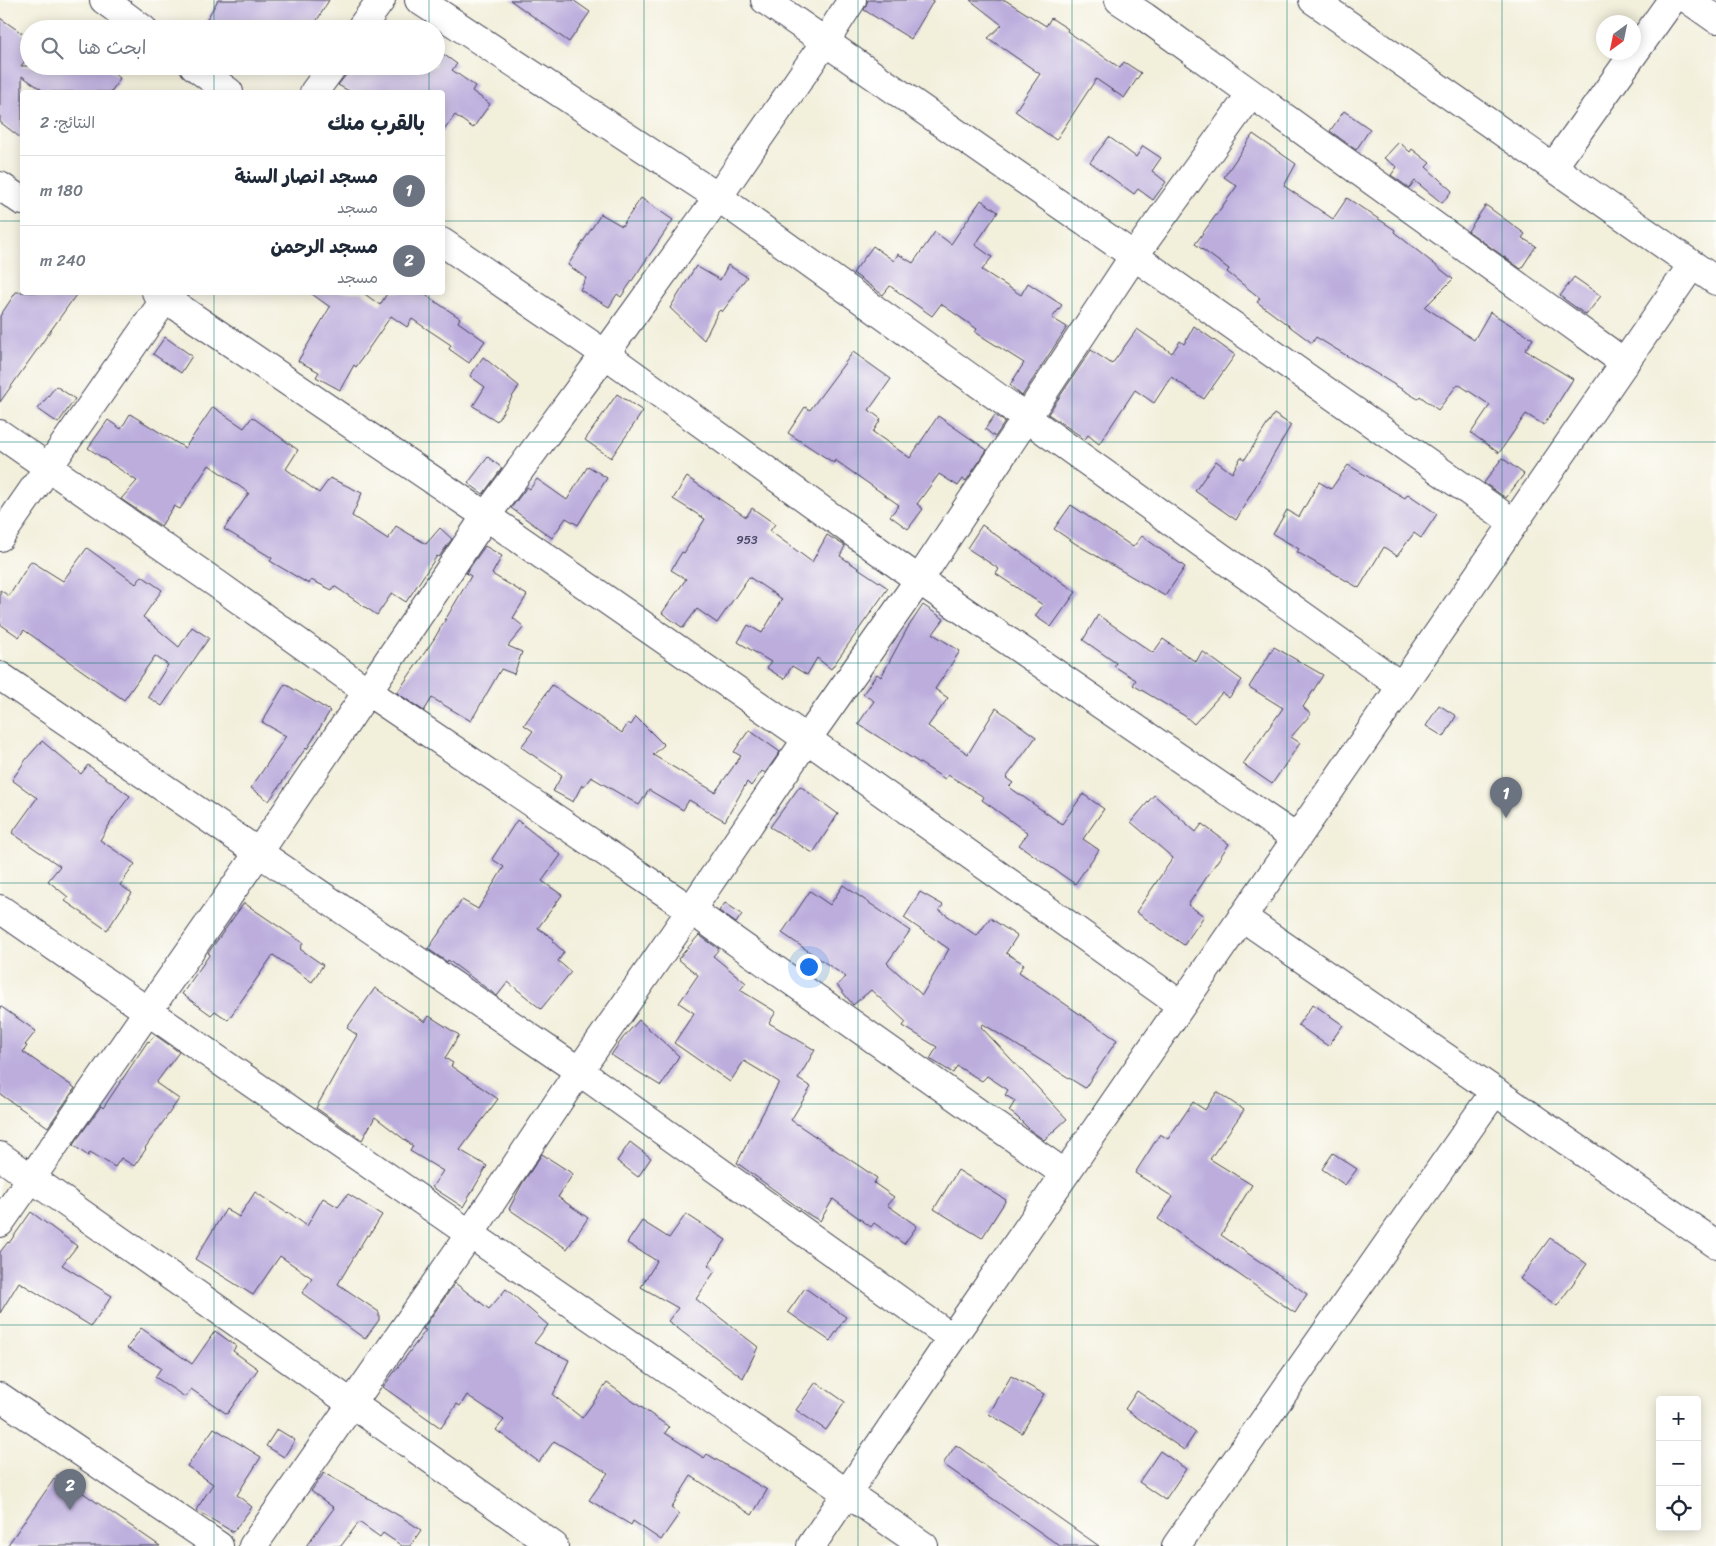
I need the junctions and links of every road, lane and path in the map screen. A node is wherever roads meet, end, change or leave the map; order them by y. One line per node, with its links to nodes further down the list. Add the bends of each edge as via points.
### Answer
1 (104, 0): 12 (street)
2 (381, 0): 13 (street)
3 (419, 0): 22 (street)
4 (765, 0): 14 (street)
5 (852, 0): 14 (street)
6 (1119, 0): 10 (street)
7 (1312, 0): 20 (street)
8 (1672, 0): 20 (street)
9 (1689, 0): 11 (street)
10 (1151, 8): 19 (street)
11 (1716, 19)
12 (131, 20)
13 (367, 20)
14 (825, 42): 22 (street); 25 (street)
15 (206, 75): 17 (street)
16 (326, 75): 18 (street)
17 (226, 90)
18 (315, 90)
19 (1251, 94): 25 (street); 30 (street)
20 (1553, 167): 26 (street)
21 (0, 186): 23 (street)
22 (718, 197): 29 (street); 31 (street)
23 (20, 200)
24 (445, 244): 29 (street)
25 (1134, 256): 31 (street); 35 (street)
26 (1692, 265): 27 (street); 30 (street)
27 (1716, 281)
28 (164, 295): 33 (street); 34 (street)
29 (605, 354): 34 (street); 37 (street)
30 (1624, 363): 35 (street)
31 (1026, 416): 37 (street); 39 (street)
32 (0, 434): 33 (street)
33 (50, 467): 36 (street); 40 (street)
34 (486, 516): 40 (street); 41 (street)
35 (1514, 523): 39 (street)
36 (0, 537)
37 (919, 580): 41 (street); 42 (street)
38 (0, 676): 43 (street)
39 (1401, 686): 42 (street)
40 (366, 691): 43 (street); 45 (street)
41 (807, 738): 45 (street); 47 (street)
42 (1296, 838): 46 (street)
43 (259, 852): 48 (street); 49 (street)
44 (0, 909): 48 (street)
45 (691, 910): 49 (street); 52 (street)
46 (1242, 917): 47 (street); 50 (street)
47 (1181, 1006): 52 (street)
48 (147, 1011): 53 (street); 55 (street)
49 (579, 1071): 55 (street); 57 (street)
50 (1495, 1092): 56 (street); 66 (street)
51 (0, 1156): 53 (street)
52 (1065, 1174): 57 (street)
53 (32, 1177): 54 (street); 59 (street)
54 (0, 1223)
55 (470, 1234): 59 (street); 60 (street)
56 (1716, 1244)
57 (952, 1338): 60 (street)
58 (0, 1397): 61 (street)
59 (351, 1403): 62 (street); 63 (street)
60 (846, 1493): 64 (street); 65 (street)
61 (219, 1546)
62 (253, 1546)
63 (554, 1546)
64 (811, 1546)
65 (924, 1546)
66 (1176, 1546)

